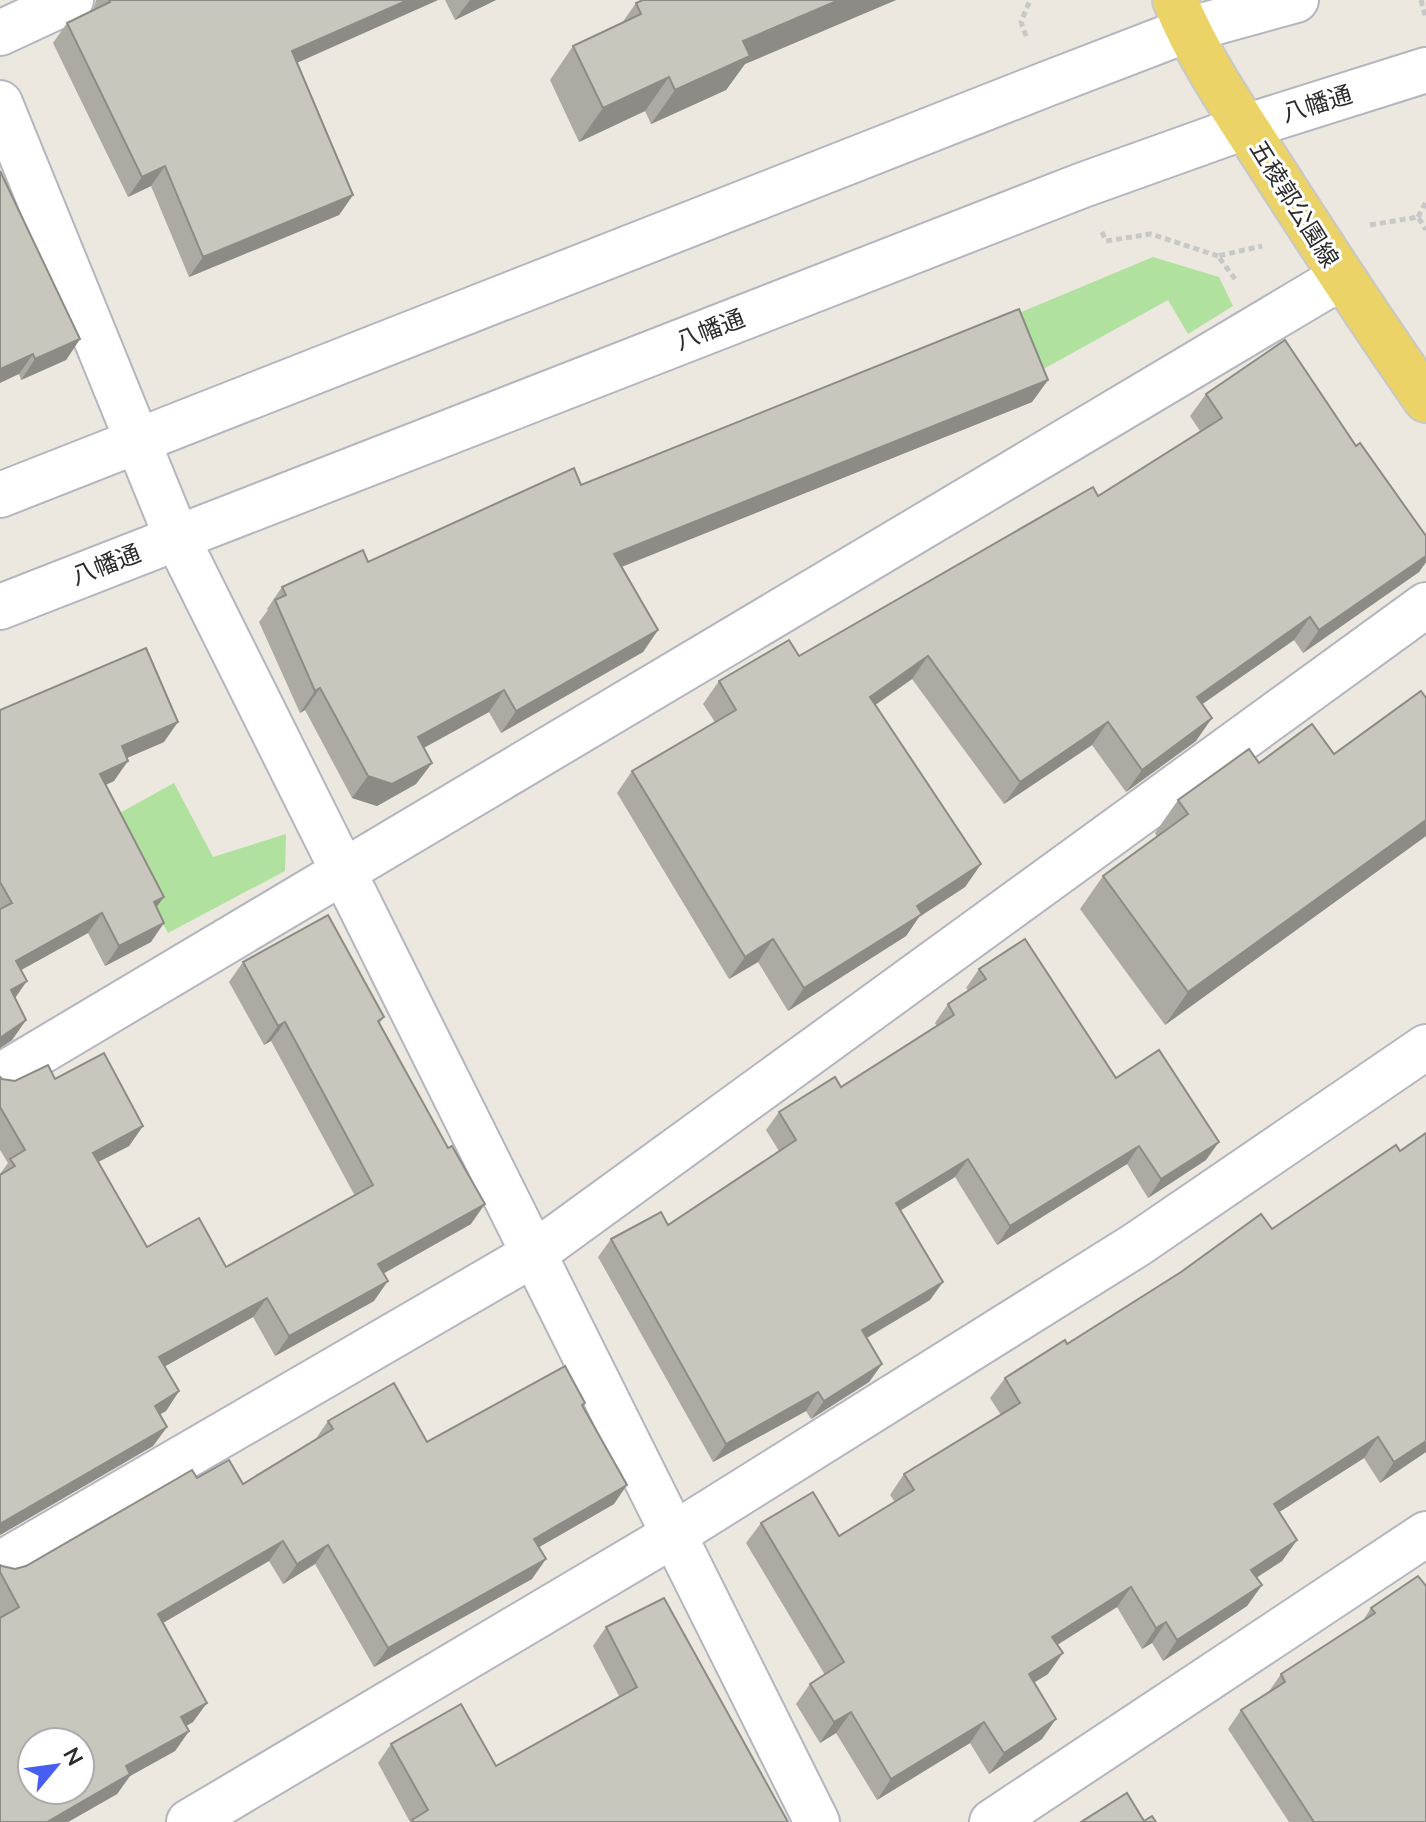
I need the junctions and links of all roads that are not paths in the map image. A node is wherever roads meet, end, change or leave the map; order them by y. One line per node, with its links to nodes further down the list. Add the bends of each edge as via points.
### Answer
1 (71, 0): 4 (street)
2 (1296, 0): 3 (street)
3 (1181, 15): 7 (main road, 五稜郭公園線); 10 (street)
4 (0, 33)
5 (1426, 70): 7 (street, 八幡通)
6 (0, 103): 10 (street)
7 (1245, 127): 8 (main road, 五稜郭公園線); 12 (street, 八幡通)
8 (1340, 278): 9 (main road, 五稜郭公園線); 15 (street)
9 (1426, 400)
10 (137, 440): 11 (street); 12 (street)
11 (0, 495)
12 (177, 538): 14 (street, 八幡通); 15 (street)
13 (1426, 605): 18 (street)
14 (0, 607)
15 (346, 872): 17 (street); 18 (street)
16 (1426, 1047): 20 (street, via 1136,1245)
17 (0, 1076)
18 (532, 1255): 20 (street); 21 (street)
19 (1426, 1534): 24 (street)
20 (673, 1535): 22 (street); 23 (street)
21 (0, 1564)
22 (189, 1822)
23 (817, 1822)
24 (992, 1822)

